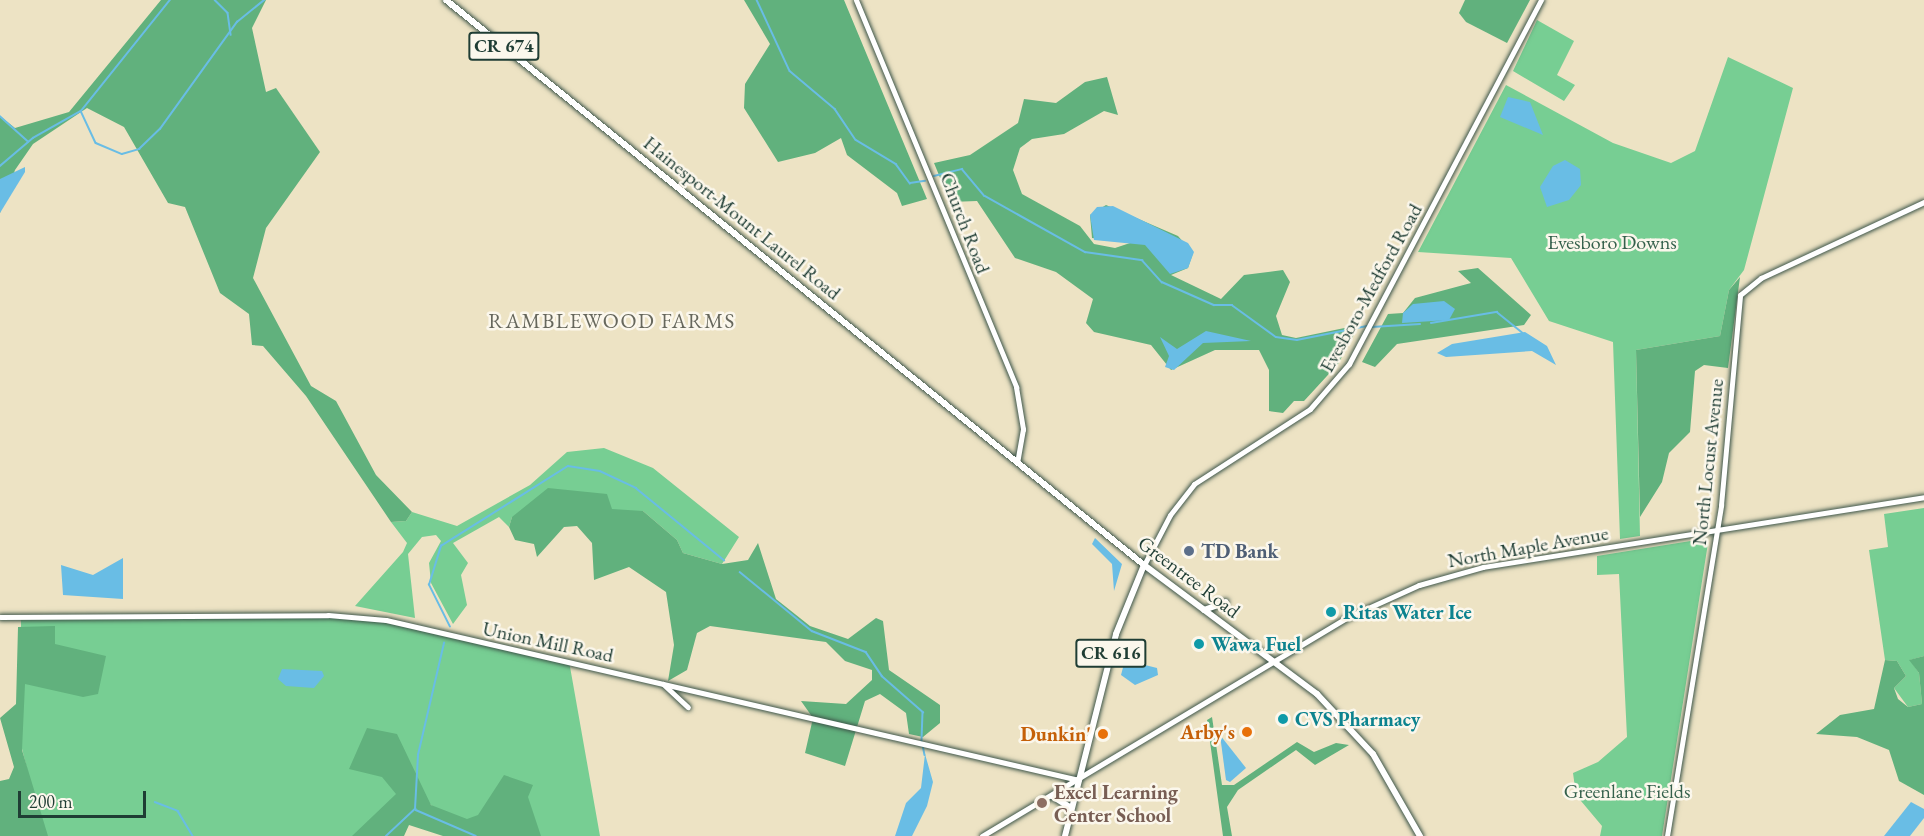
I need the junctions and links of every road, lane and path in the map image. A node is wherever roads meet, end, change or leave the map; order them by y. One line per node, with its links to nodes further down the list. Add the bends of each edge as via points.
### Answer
1 (446, 0): 5 (main road, Hainesport-Mount Laurel Road / CR 674)
2 (856, 0): 5 (street, Church Road, via 1016,387 1023,429)
3 (1541, 0): 8 (street, Evesboro-Medford Road, via 1344,371 1310,409 1194,484 1170,515)
4 (1924, 202): 7 (street, North Locust Avenue, via 1744,289)
5 (1017, 462): 8 (main road, Greentree Road)
6 (1924, 497): 7 (street, North Maple Avenue)
7 (1717, 530): 12 (street, North Maple Avenue, via 1442,577 1355,612); 21 (street, North Locust Avenue)
8 (1144, 565): 10 (main road, Greentree Road); 15 (main road, CR 616, via 1116,634)
9 (1226, 602): 10 (main road)
10 (1204, 610): 12 (main road, Greentree Road)
11 (0, 617): 13 (street, Union Mill Road, via 352,616)
12 (1276, 660): 15 (street, North Maple Avenue); 20 (main road, Greentree Road, via 1359,736)
13 (659, 682): 14 (street); 15 (street, Union Mill Road)
14 (688, 707)
15 (1079, 780): 16 (street, North Maple Avenue); 17 (main road, CR 616)
16 (1052, 796): 17 (main road); 18 (street, North Maple Avenue)
17 (1072, 808): 19 (main road, CR 616)
18 (982, 836)
19 (1065, 836)
20 (1420, 836)
21 (1667, 836)

